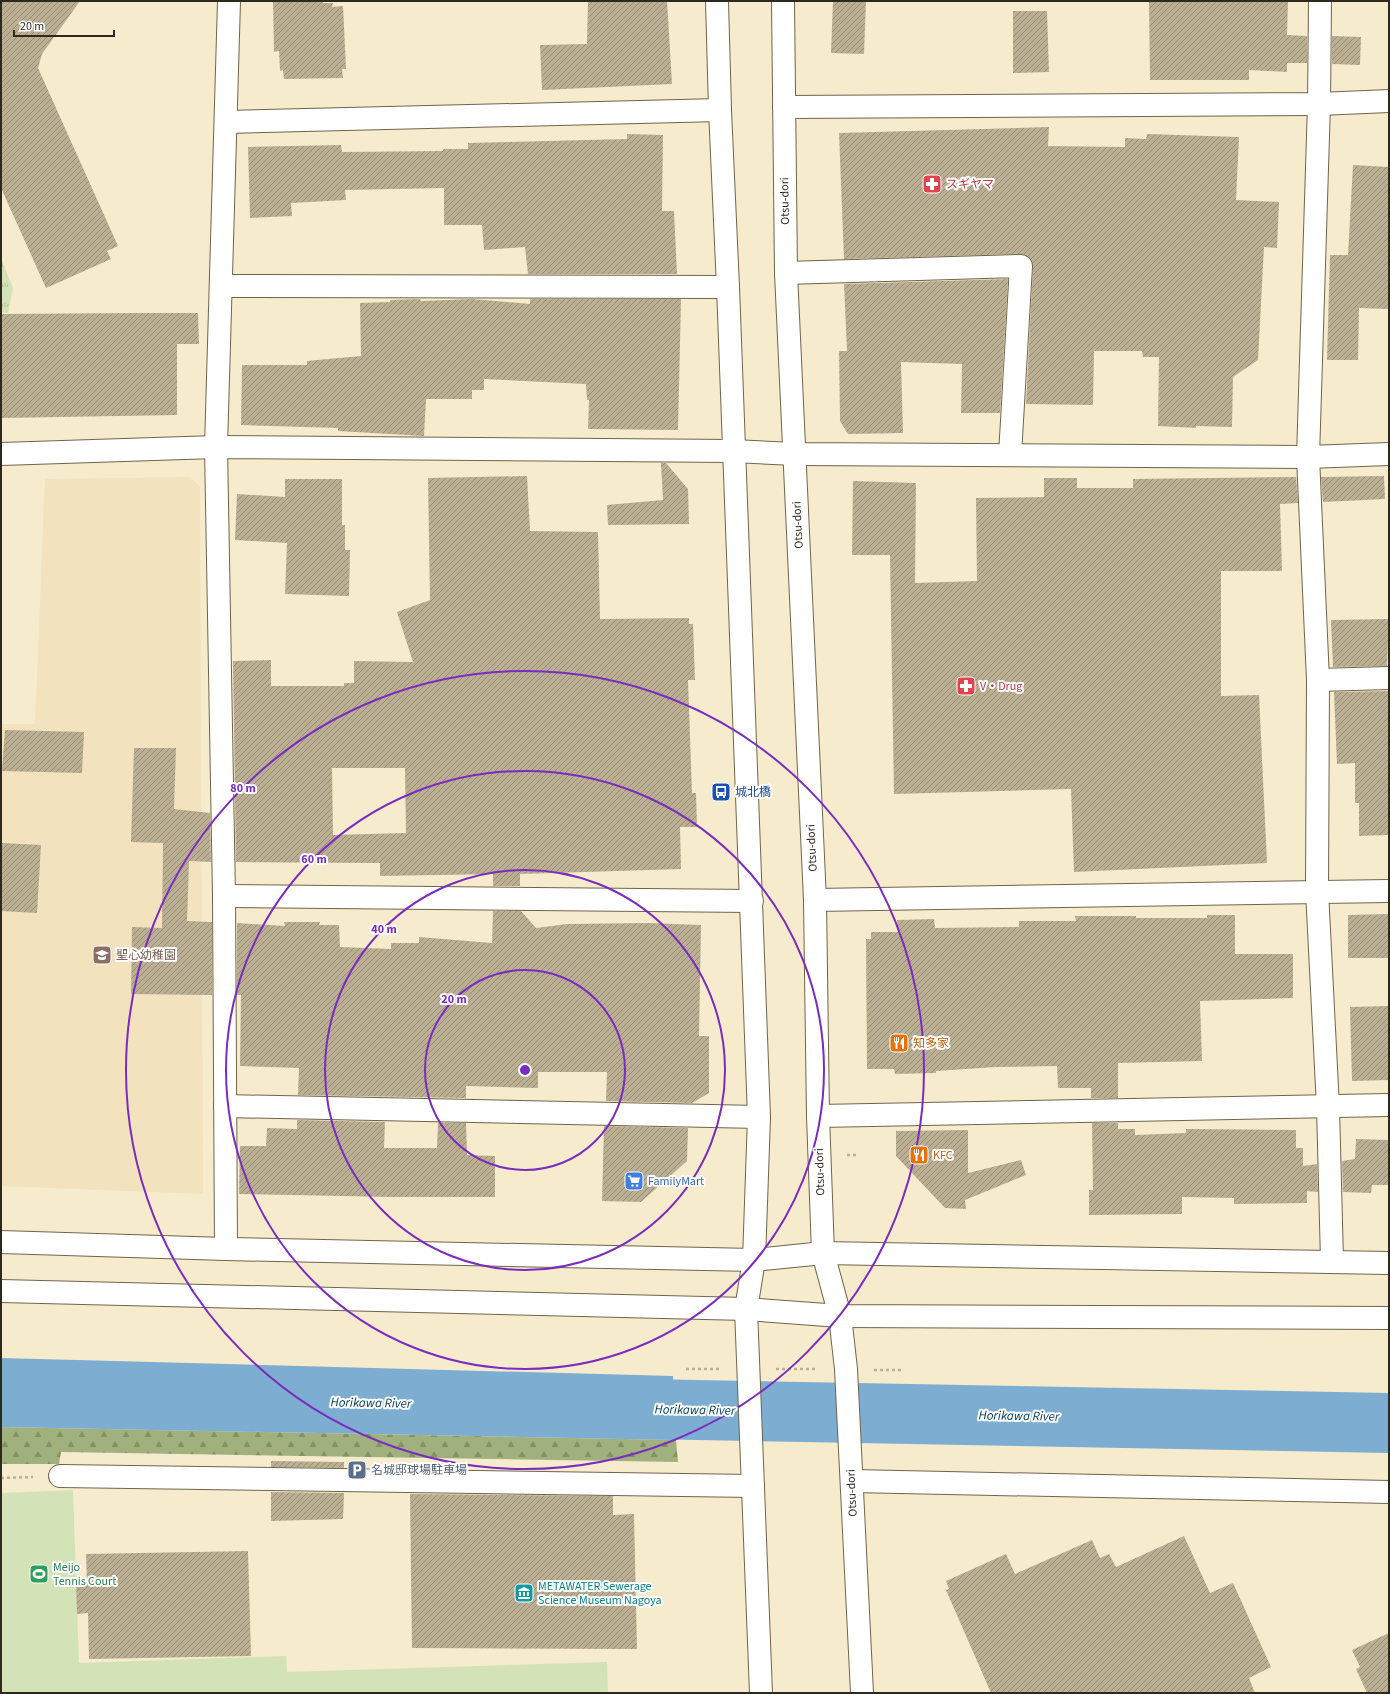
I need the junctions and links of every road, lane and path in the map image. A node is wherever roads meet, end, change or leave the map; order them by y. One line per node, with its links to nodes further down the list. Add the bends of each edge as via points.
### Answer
1 (229, 1): 9 (street)
2 (717, 1): 8 (street)
3 (783, 1): 7 (street, Otsu-dori)
4 (1320, 1): 6 (street)
5 (1389, 101): 6 (street)
6 (1320, 104): 7 (street); 19 (street)
7 (784, 106): 10 (street, Otsu-dori)
8 (720, 110): 9 (street); 12 (street)
9 (226, 122): 11 (street)
10 (786, 273): 16 (street, Otsu-dori); 18 (street, via 1021,266)
11 (221, 286): 12 (street); 13 (street)
12 (728, 287): 14 (street)
13 (216, 447): 14 (street); 15 (street); 24 (street)
14 (733, 451): 16 (street); 26 (street)
15 (1, 454)
16 (795, 454): 18 (street); 25 (street, Otsu-dori)
17 (1389, 454): 19 (street)
18 (1010, 455): 19 (street)
19 (1308, 457): 21 (street)
20 (1389, 678): 21 (street)
21 (1318, 680): 22 (street)
22 (1317, 891): 23 (street); 25 (street); 29 (street)
23 (1389, 891)
24 (224, 896): 26 (street); 28 (street)
25 (815, 900): 30 (street, Otsu-dori)
26 (752, 901): 31 (street)
27 (1389, 1105): 29 (street)
28 (225, 1106): 31 (street); 33 (street)
29 (1328, 1107): 30 (street); 36 (street)
30 (818, 1116): 34 (street, Otsu-dori)
31 (759, 1117): 35 (street)
32 (1, 1242): 33 (street)
33 (226, 1249): 35 (street)
34 (823, 1254): 35 (street); 36 (street); 40 (street, Otsu-dori)
35 (754, 1260): 39 (street)
36 (1332, 1261): 37 (street)
37 (1389, 1262)
38 (1, 1291): 39 (street)
39 (746, 1310): 40 (street); 44 (street)
40 (840, 1316): 41 (street); 45 (street, Otsu-dori)
41 (1389, 1318)
42 (686, 1369): 44 (path)
43 (904, 1370): 45 (path)
44 (747, 1372): 45 (path); 48 (street)
45 (846, 1372): 47 (street, Otsu-dori)
46 (60, 1476): 48 (street)
47 (852, 1481): 49 (street); 51 (street, Otsu-dori)
48 (753, 1486): 50 (street)
49 (1389, 1492)
50 (761, 1693)
51 (862, 1693)

